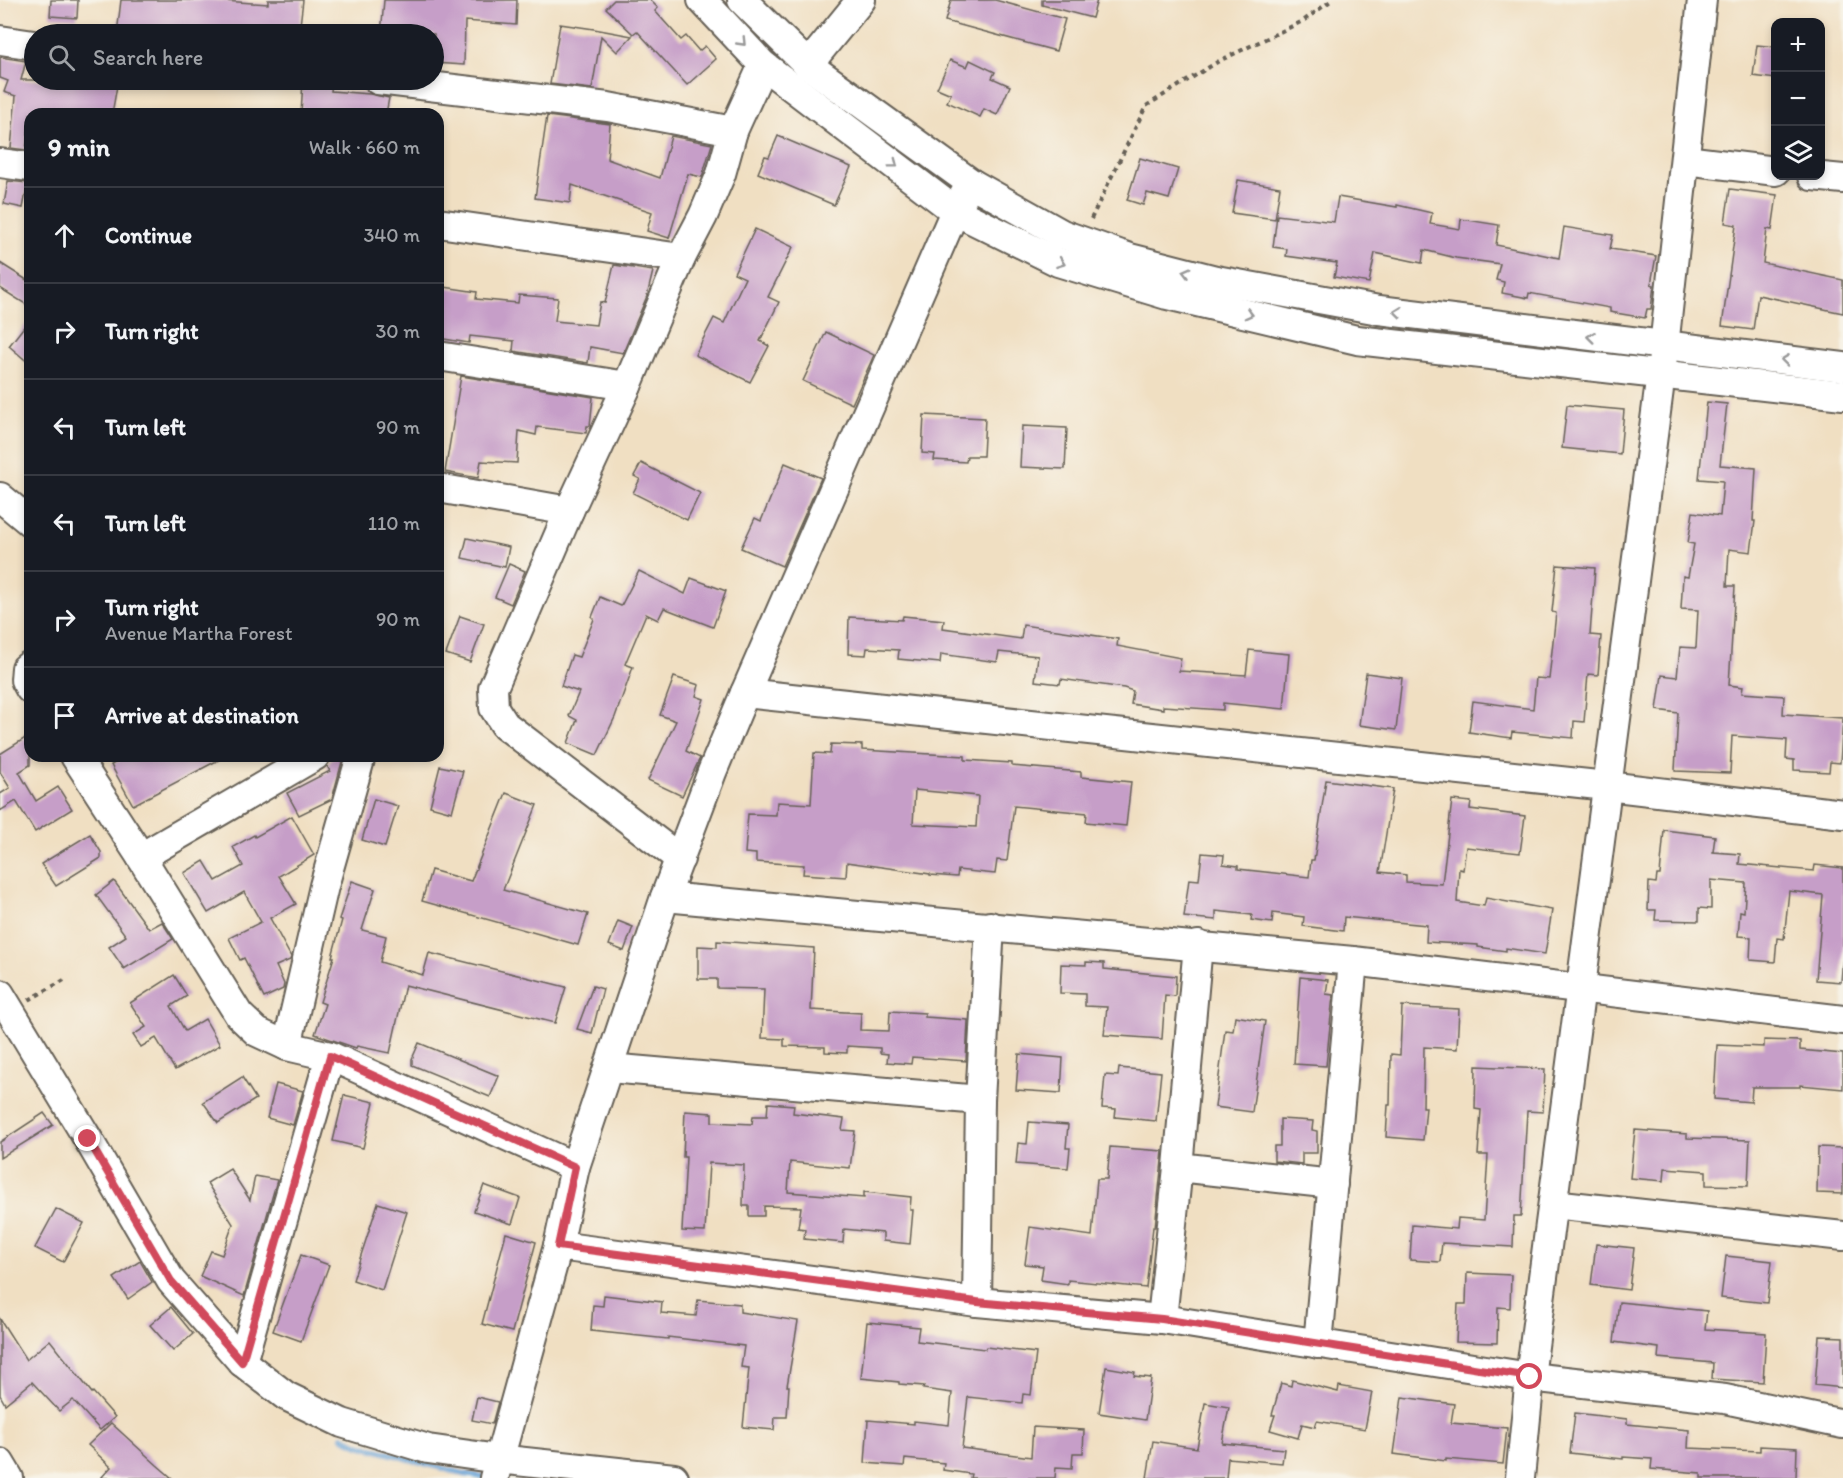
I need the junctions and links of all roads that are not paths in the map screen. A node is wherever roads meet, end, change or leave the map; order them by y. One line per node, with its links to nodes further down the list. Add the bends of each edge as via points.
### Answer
1 (702, 0): 7 (street, one-way to 7)
2 (742, 0): 8 (street)
3 (861, 0): 8 (street)
4 (1702, 0): 11 (street)
5 (0, 40): 6 (street)
6 (24, 44)
7 (763, 65): 10 (street); 18 (street, one-way to 18)
8 (808, 65): 17 (street)
9 (444, 88): 10 (street, via 608,107)
10 (733, 131): 20 (street, via 721,174)
11 (1685, 160): 14 (street); 22 (street)
12 (0, 164): 13 (street)
13 (24, 166)
14 (1771, 170)
15 (1825, 177): 16 (street)
16 (1843, 179)
17 (971, 183): 18 (street); 22 (street, one-way to 17, via 1216,280 1130,258 1062,234)
18 (955, 211): 22 (street, one-way to 22, via 1058,262 1167,295 1357,340); 30 (street)
19 (444, 224): 20 (street)
20 (681, 258): 24 (street)
21 (444, 357): 24 (street)
22 (1663, 360): 23 (street, one-way to 22); 25 (street); 34 (street)
23 (1843, 367)
24 (627, 386): 28 (street)
25 (1843, 395)
26 (444, 489): 28 (street)
27 (0, 497): 29 (street)
28 (568, 511): 37 (street, via 493,688 494,708 505,726)
29 (24, 517)
30 (745, 693): 34 (street); 37 (street)
31 (79, 762): 36 (street)
32 (305, 762): 36 (street)
33 (359, 762): 45 (street, via 324,886)
34 (1607, 786): 35 (street); 42 (street)
35 (1843, 813)
36 (141, 857): 45 (street, via 239,1015 257,1032)
37 (680, 859): 38 (street)
38 (665, 897): 39 (street); 47 (street)
39 (990, 926): 40 (street); 48 (street)
40 (1198, 945): 41 (street); 50 (street)
41 (1353, 961): 42 (street); 51 (street)
42 (1581, 987): 44 (street); 52 (street)
43 (5, 1003): 58 (street, via 171,1281)
44 (1843, 1020)
45 (287, 1046): 46 (street)
46 (330, 1056): 49 (street); 58 (street)
47 (609, 1068): 48 (street); 49 (street)
48 (980, 1100): 55 (street)
49 (575, 1167): 54 (street)
50 (1178, 1167): 51 (street); 56 (street)
51 (1333, 1184): 57 (street)
52 (1553, 1204): 53 (street); 59 (street)
53 (1843, 1236)
54 (558, 1246): 55 (street); 62 (street)
55 (977, 1302): 56 (street)
56 (1162, 1319): 57 (street)
57 (1318, 1344): 59 (street)
58 (242, 1362): 62 (street, via 286,1396 342,1423)
59 (1530, 1377): 60 (street, via 1725,1399); 65 (street)
60 (1843, 1424)
61 (0, 1463): 64 (street)
62 (496, 1469): 63 (street)
63 (658, 1477)
64 (9, 1478)
65 (1520, 1478)

